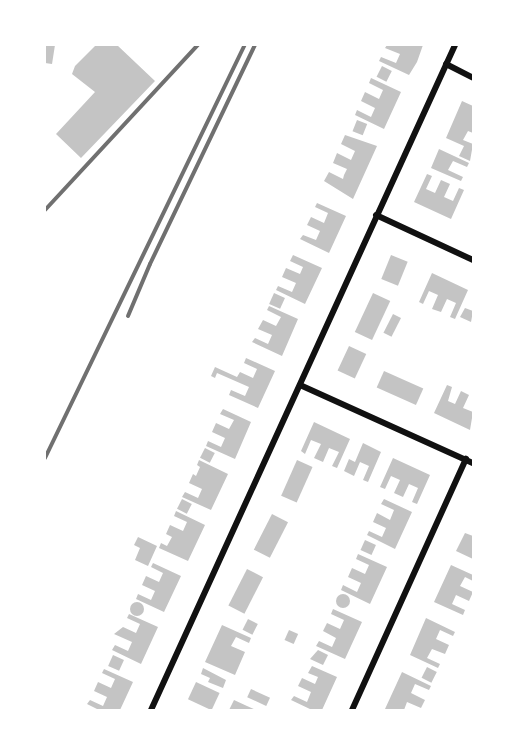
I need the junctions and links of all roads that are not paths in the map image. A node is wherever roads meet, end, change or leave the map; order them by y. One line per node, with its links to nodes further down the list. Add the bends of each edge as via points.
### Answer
1 (454, 45): 2 (street)
2 (446, 64): 3 (street); 4 (street)
3 (473, 78)
4 (376, 215): 5 (street); 6 (street)
5 (473, 260)
6 (300, 385): 7 (street); 9 (street)
7 (466, 459): 8 (street); 10 (street)
8 (473, 463)
9 (151, 710)
10 (352, 710)

